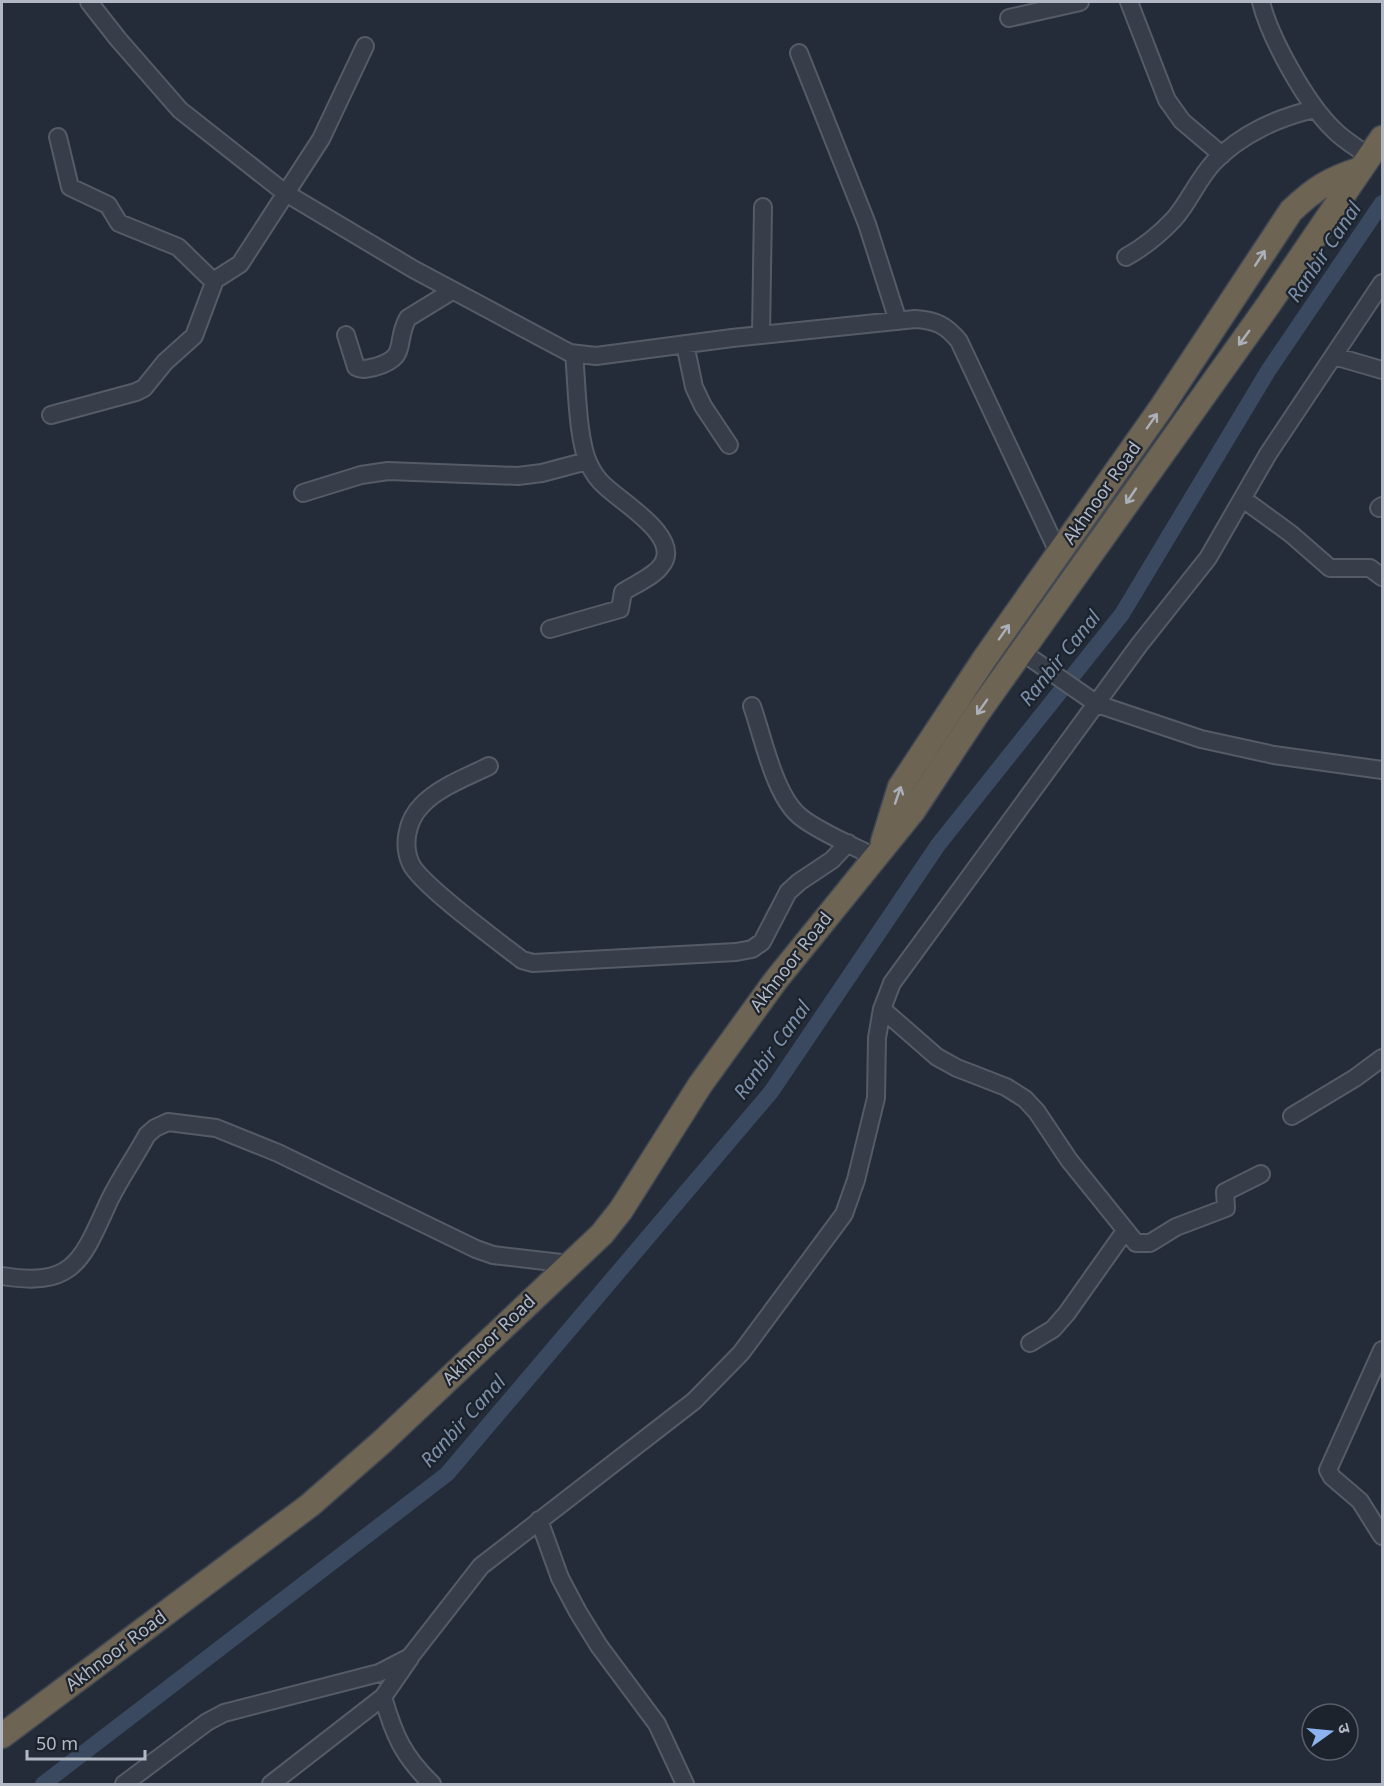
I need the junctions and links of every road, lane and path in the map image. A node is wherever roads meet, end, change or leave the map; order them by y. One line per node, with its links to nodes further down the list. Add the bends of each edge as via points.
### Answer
1 (89, 2): 12 (street, via 180,110)
2 (1080, 2): 5 (street)
3 (1129, 2): 10 (street, via 1167,100 1182,121)
4 (1262, 2): 8 (street, via 1277,45)
5 (1009, 18)
6 (365, 46): 12 (street, via 321,139)
7 (799, 53): 18 (street, via 867,224)
8 (1316, 109): 10 (street, via 1277,119); 11 (street, via 1334,131)
9 (58, 137): 15 (street, via 68,185 107,204 119,223 178,247)
10 (1222, 155): 14 (street, via 1174,219)
11 (1371, 155): 30 (highway, Akhnoor Road, one-way to 11, via 1291,211 1313,190); 33 (highway, Akhnoor Road, one-way to 33)
12 (284, 192): 15 (street, via 240,264); 17 (street)
13 (763, 207): 20 (street)
14 (1126, 256)
15 (214, 282): 25 (street, via 194,336 144,388)
16 (1383, 283): 23 (street)
17 (452, 291): 19 (street, via 408,318 399,354 387,363 366,369 356,367); 22 (street)
18 (898, 321): 20 (street); 30 (street, via 935,321 959,341)
19 (346, 335)
20 (760, 335): 21 (street)
21 (685, 344): 22 (street, via 596,356); 26 (street, via 694,387)
22 (574, 354): 27 (street)
23 (1334, 356): 24 (street); 29 (street, via 1268,454)
24 (1383, 370)
25 (51, 415)
26 (729, 445)
27 (587, 461): 28 (street, via 518,476 388,471); 32 (street, via 605,487 651,524 661,537 665,560 660,568 623,592 620,609)
28 (303, 493)
29 (1243, 499): 31 (street, via 1330,568 1370,568); 34 (street, via 1208,558)
30 (1059, 554): 39 (highway, Akhnoor Road, one-way to 30, via 900,788)
31 (1383, 577)
32 (550, 629)
33 (1022, 652): 34 (street); 39 (highway, Akhnoor Road, one-way to 39, via 913,811)
34 (1097, 704): 37 (street, via 1201,739 1274,755); 40 (street, via 892,983)
35 (752, 706): 38 (street, via 783,795 792,808 802,818)
36 (489, 766): 38 (street, via 422,804 408,827 407,855 419,875 522,960 533,963 752,948 771,929 788,892 832,860)
37 (1383, 770)
38 (848, 843): 39 (street)
39 (878, 854): 45 (highway, Akhnoor Road, via 714,1064 621,1210)
40 (882, 1009): 44 (street, via 937,1057 1024,1099); 49 (street, via 877,1038 876,1098 844,1214 741,1353 694,1401)
41 (1383, 1058): 42 (street)
42 (1292, 1116)
43 (1261, 1174): 44 (street, via 1225,1192 1226,1208 1176,1227 1150,1243 1136,1243)
44 (1125, 1231): 47 (street, via 1067,1313 1053,1329)
45 (570, 1264): 46 (street, via 493,1255 476,1249 278,1153 216,1128 168,1122 147,1136 83,1256 69,1269 36,1281); 53 (highway, Akhnoor Road, via 310,1505)
46 (2, 1276)
47 (1030, 1343)
48 (1383, 1350): 50 (street, via 1328,1470 1360,1501)
49 (539, 1520): 51 (street, via 481,1566); 57 (street, via 560,1578 578,1612 657,1724)
50 (1383, 1536)
51 (411, 1657): 52 (street); 54 (street, via 379,1672 224,1713)
52 (383, 1697): 55 (street); 56 (street, via 398,1743)
53 (2, 1736)
54 (124, 1785)
55 (272, 1785)
56 (432, 1785)
57 (685, 1785)

